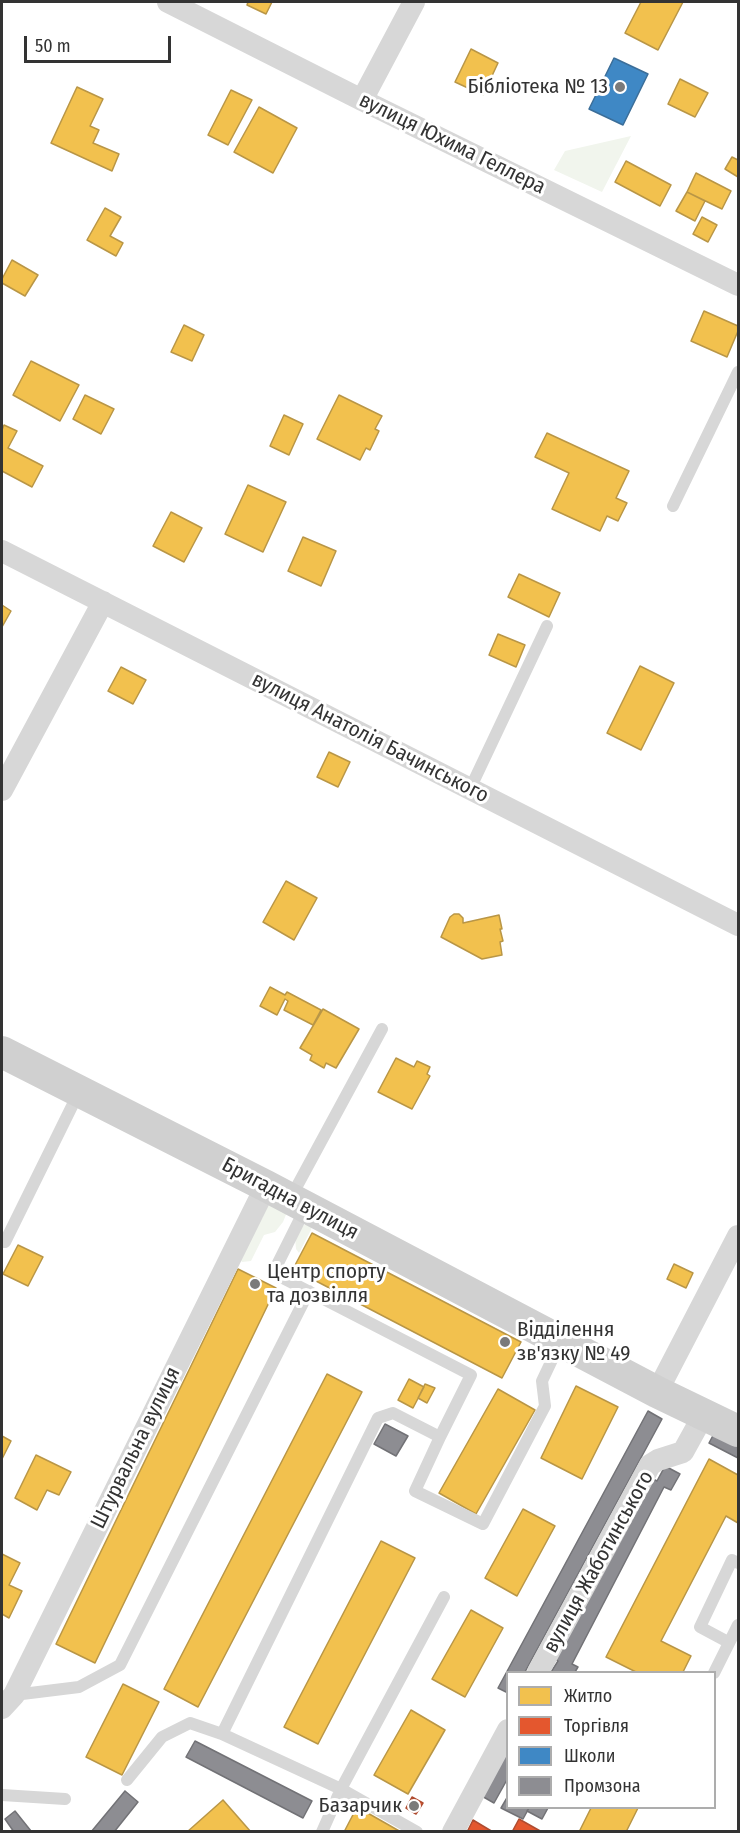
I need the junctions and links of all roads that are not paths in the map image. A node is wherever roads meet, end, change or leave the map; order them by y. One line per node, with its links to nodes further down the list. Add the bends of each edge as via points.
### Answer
1 (168, 2): 3 (street, вулиця Юхима Геллера)
2 (414, 2): 3 (street)
3 (362, 100): 4 (street, вулиця Юхима Геллера)
4 (738, 285)
5 (738, 372): 6 (lane)
6 (673, 506)
7 (2, 551): 8 (street, вулиця Анатолія Бачинського)
8 (103, 602): 10 (street, вулиця Анатолія Бачинського); 11 (street)
9 (547, 626): 10 (lane)
10 (470, 789): 12 (street, вулиця Анатолія Бачинського)
11 (2, 790)
12 (738, 925)
13 (382, 1029): 16 (lane)
14 (2, 1052): 15 (street, Бригадна вулиця)
15 (79, 1091): 16 (street, Бригадна вулиця); 18 (lane)
16 (288, 1197): 19 (lane, via 273,1273); 20 (street, Бригадна вулиця); 31 (street, Штурвальна вулиця)
17 (738, 1236): 21 (street)
18 (5, 1242)
19 (309, 1291): 24 (lane, via 471,1375); 31 (lane, via 120,1665 79,1687)
20 (560, 1342): 21 (street, Бригадна вулиця); 24 (lane, via 542,1380 545,1406 483,1524 415,1491)
21 (657, 1392): 22 (street, Бригадна вулиця)
22 (696, 1411): 23 (street, Бригадна вулиця); 29 (street, вулиця Жаботинського, via 683,1452 650,1465)
23 (738, 1431)
24 (440, 1437): 33 (lane, via 393,1413 378,1418)
25 (738, 1563): 28 (lane, via 732,1560 700,1627)
26 (444, 1597): 35 (lane)
27 (738, 1625): 28 (lane)
28 (728, 1642): 30 (lane)
29 (539, 1671)
30 (715, 1671)
31 (6, 1695)
32 (506, 1732): 40 (street)
33 (222, 1734): 34 (lane, via 190,1723 162,1737); 35 (lane)
34 (127, 1780)
35 (341, 1789): 38 (lane); 39 (lane)
36 (2, 1795): 37 (lane)
37 (65, 1799)
38 (322, 1832)
39 (417, 1832)
40 (453, 1832)

